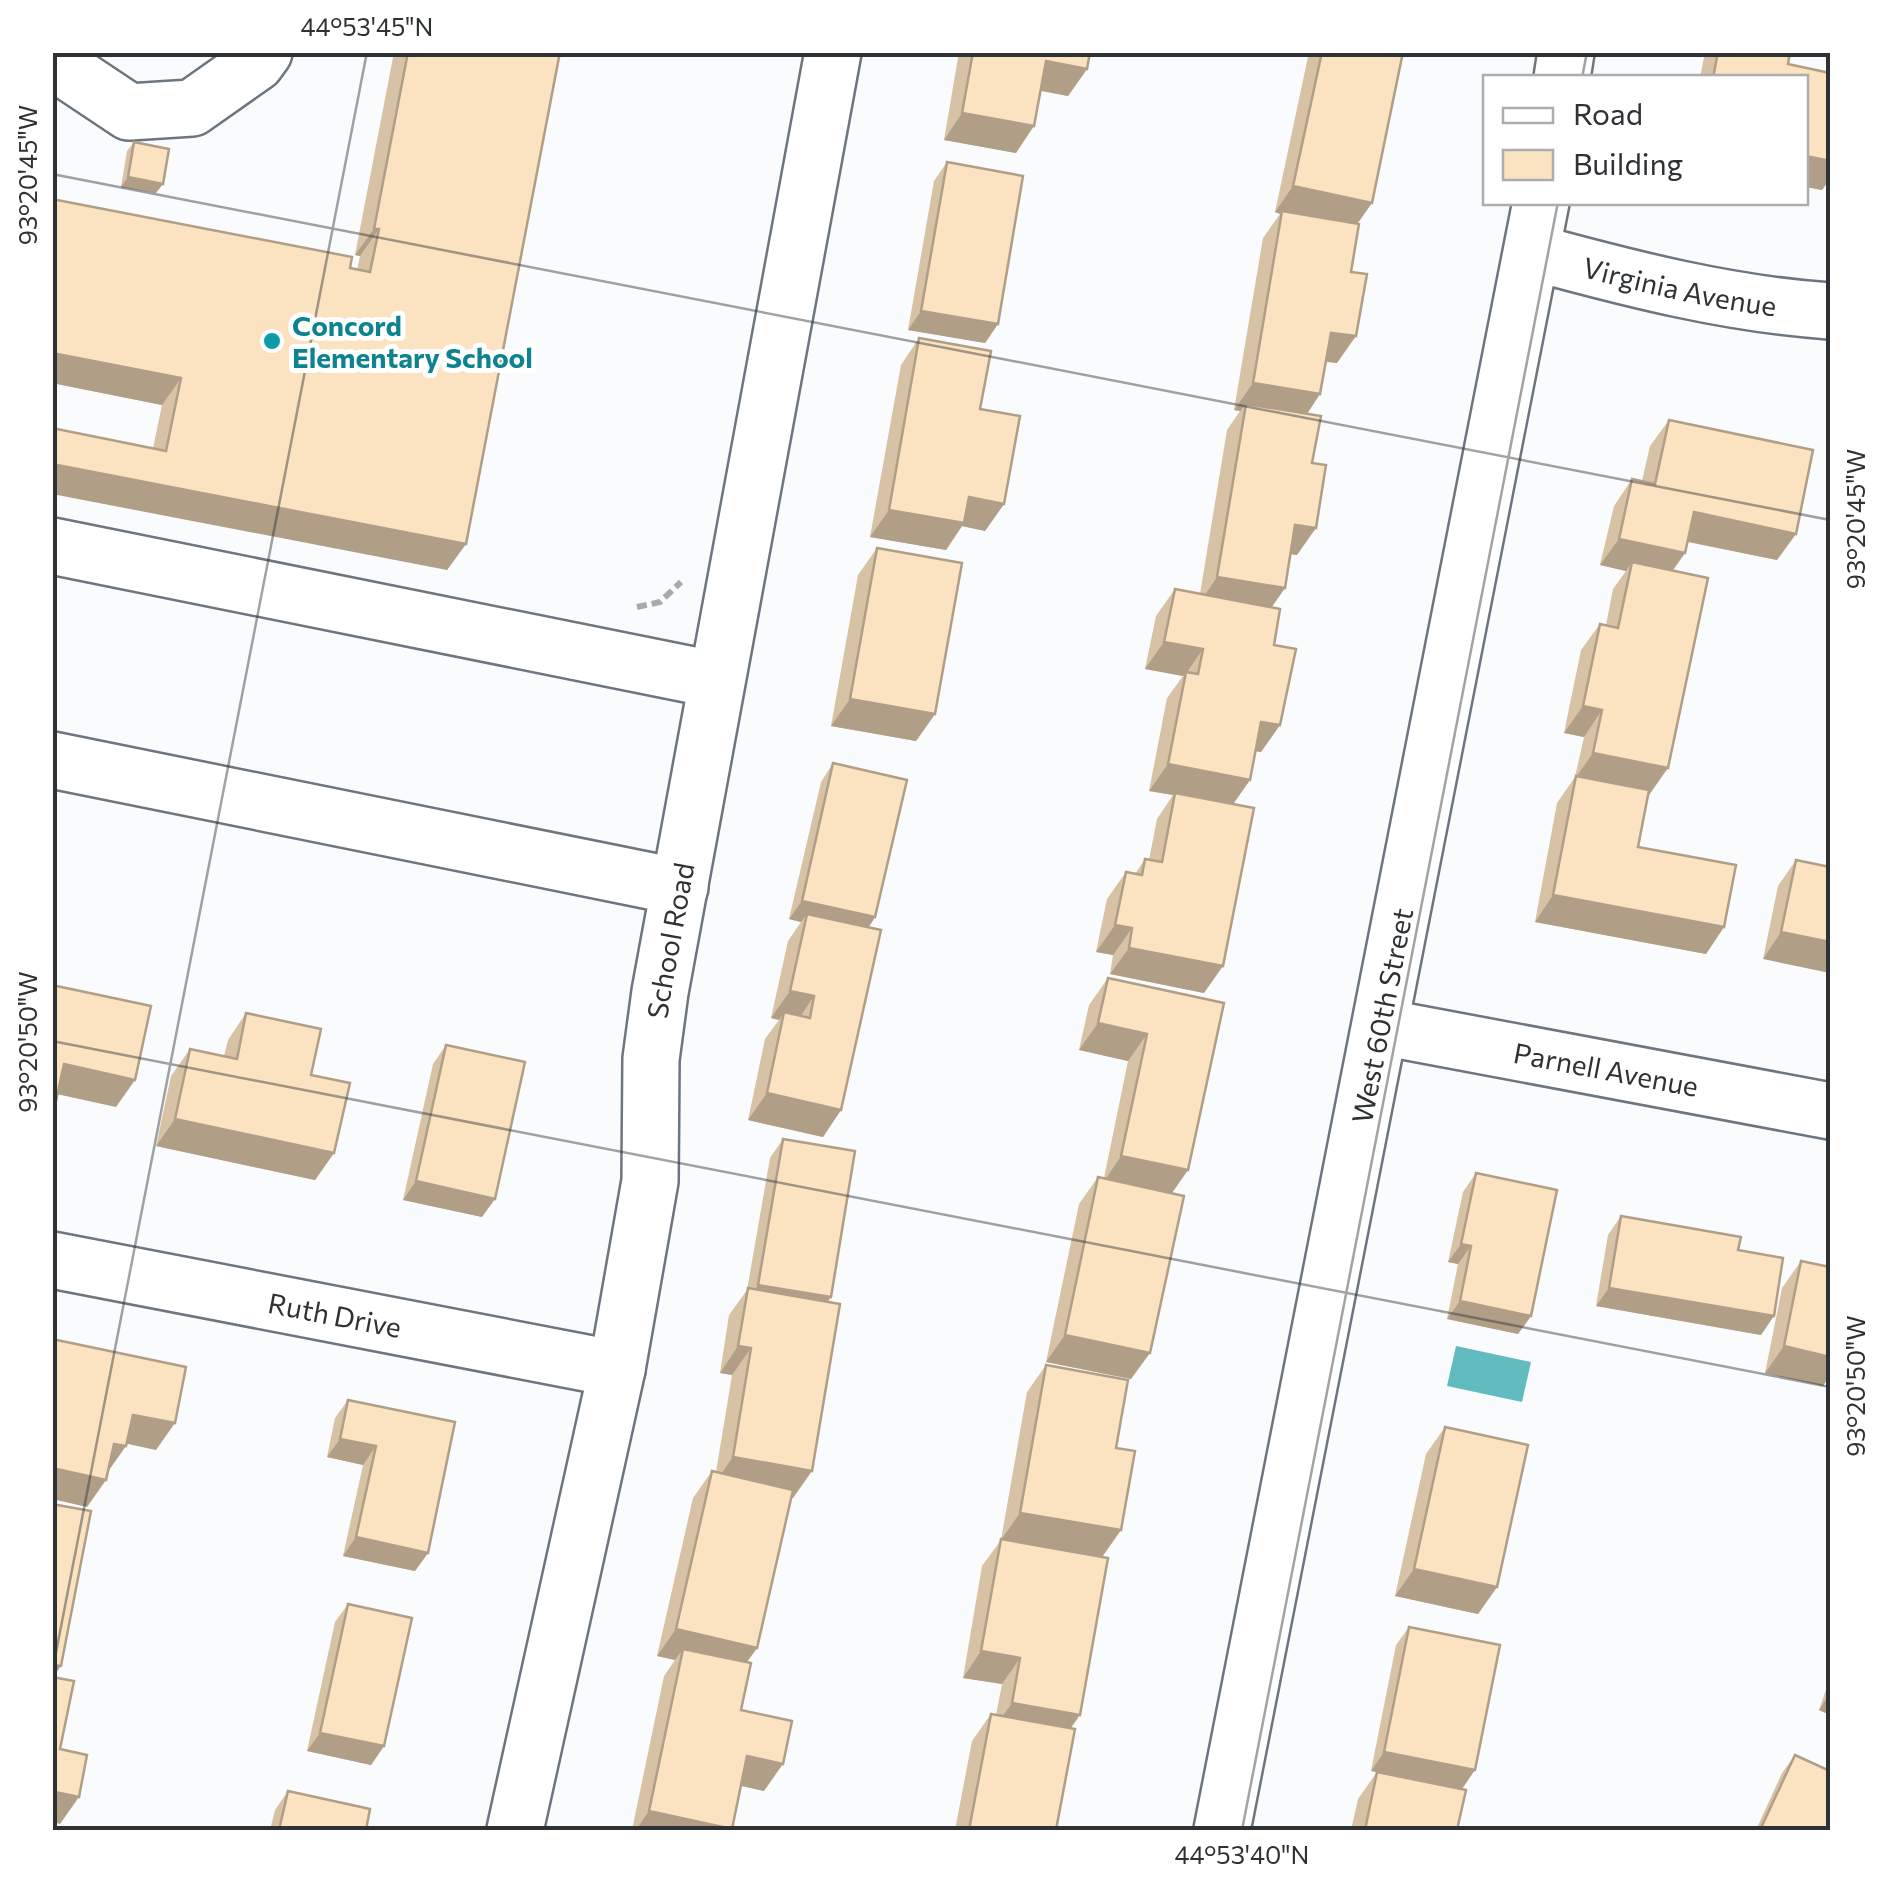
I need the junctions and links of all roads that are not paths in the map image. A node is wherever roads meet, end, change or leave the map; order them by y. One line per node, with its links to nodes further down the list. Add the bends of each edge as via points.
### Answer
1 (264, 52): 3 (street, via 192,108 129,112)
2 (833, 52): 7 (street, School Road)
3 (52, 54)
4 (1536, 227): 5 (street, Virginia Avenue, via 1660,286); 10 (street, West 60th Street)
5 (1830, 311)
6 (52, 546): 7 (street)
7 (716, 680): 9 (street, School Road)
8 (52, 760): 9 (street)
9 (680, 886): 13 (street, School Road, via 651,1059 650,1181)
10 (1382, 1027): 11 (street, Parnell Avenue); 15 (street, West 60th Street)
11 (1830, 1112)
12 (52, 1260): 13 (street, Ruth Drive)
13 (617, 1369): 14 (street, School Road)
14 (516, 1830)
15 (1222, 1830)

